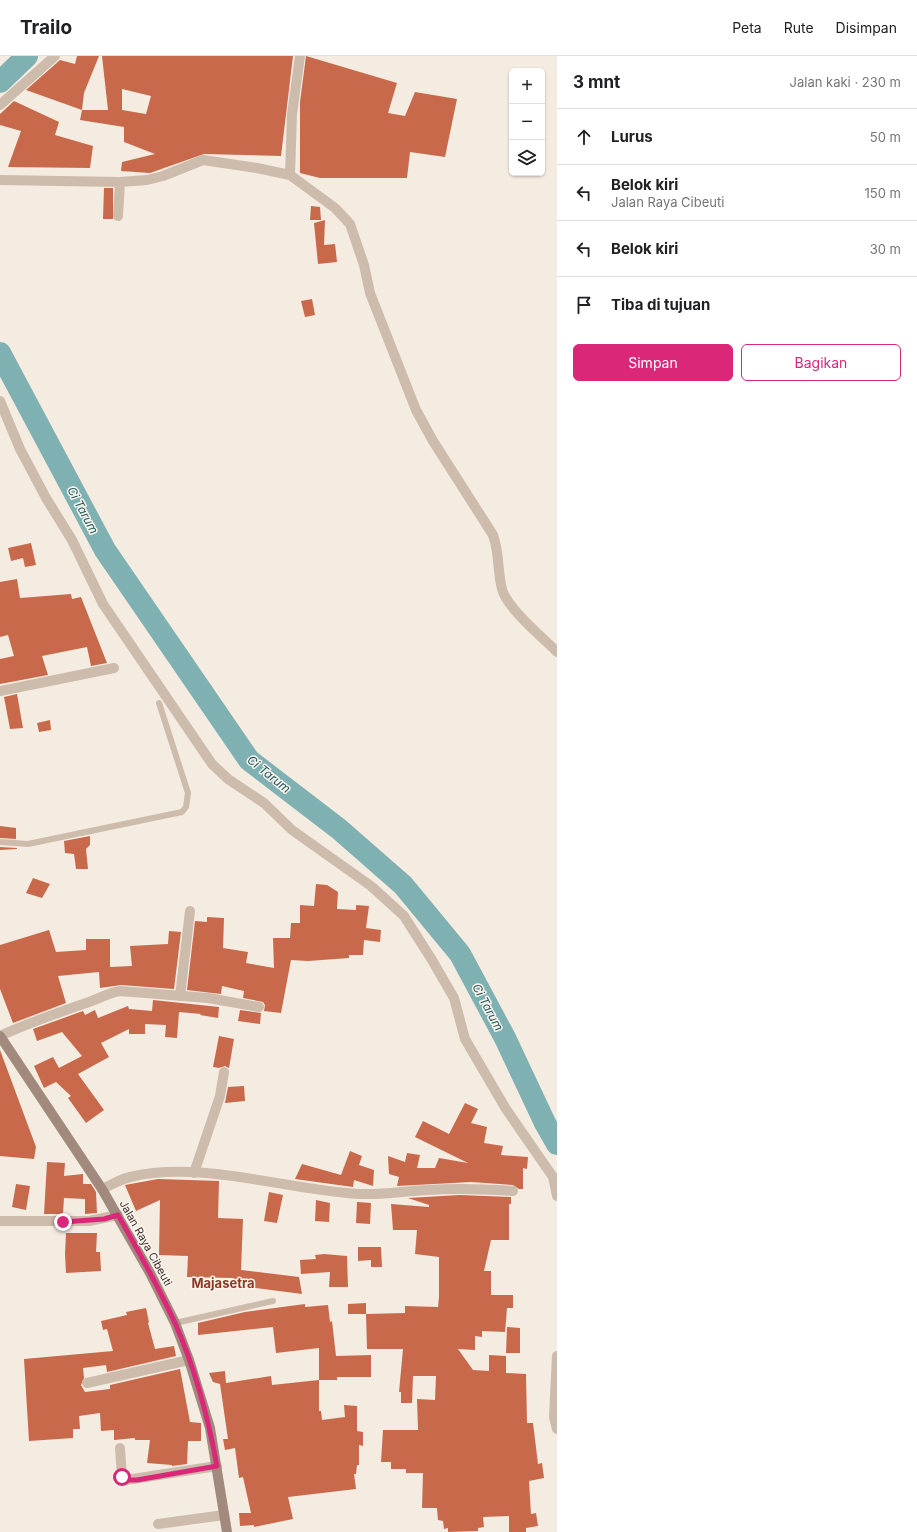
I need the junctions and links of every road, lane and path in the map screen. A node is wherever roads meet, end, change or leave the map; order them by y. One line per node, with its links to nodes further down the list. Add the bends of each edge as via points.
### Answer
1 (55, 56): 3 (street)
2 (300, 56): 4 (street, via 292,114)
3 (0, 105)
4 (290, 175): 6 (street, via 203,160 163,176); 9 (street, via 334,208 350,224 364,265 370,293 416,410 498,548 502,591 513,608)
5 (0, 180): 6 (street)
6 (120, 182): 7 (street)
7 (118, 216)
8 (0, 401): 22 (street, via 20,449 72,540 103,604 212,764 228,779 264,803 292,830 371,886 404,916 454,998 465,1039 506,1109 554,1177)
9 (557, 652)
10 (114, 668): 11 (street)
11 (0, 690)
12 (159, 703): 13 (lane, via 188,793 186,807 182,812 28,844)
13 (0, 842)
14 (190, 911): 15 (street)
15 (180, 996): 16 (street); 17 (street, via 115,992 28,1023)
16 (259, 1007)
17 (0, 1036): 20 (main road, Jalan Raya Cibeuti)
18 (224, 1072): 19 (street, via 220,1096)
19 (194, 1173): 20 (street, via 129,1177); 21 (street, via 358,1194 457,1189)
20 (102, 1189): 23 (main road, Jalan Raya Cibeuti)
21 (513, 1191)
22 (557, 1196)
23 (118, 1215): 24 (street, via 89,1221); 26 (main road, Jalan Raya Cibeuti)
24 (0, 1221)
25 (273, 1301): 26 (lane)
26 (175, 1323): 28 (main road, Jalan Raya Cibeuti)
27 (557, 1356): 30 (street, via 554,1417)
28 (189, 1360): 29 (street); 32 (main road, Jalan Raya Cibeuti, via 210,1428)
29 (87, 1384)
30 (557, 1428)
31 (120, 1448): 32 (street, via 122,1477 126,1480)
32 (217, 1466): 33 (main road, Jalan Raya Cibeuti)
33 (224, 1515): 34 (street); 35 (main road, Jalan Raya Cibeuti)
34 (158, 1524)
35 (227, 1532)

